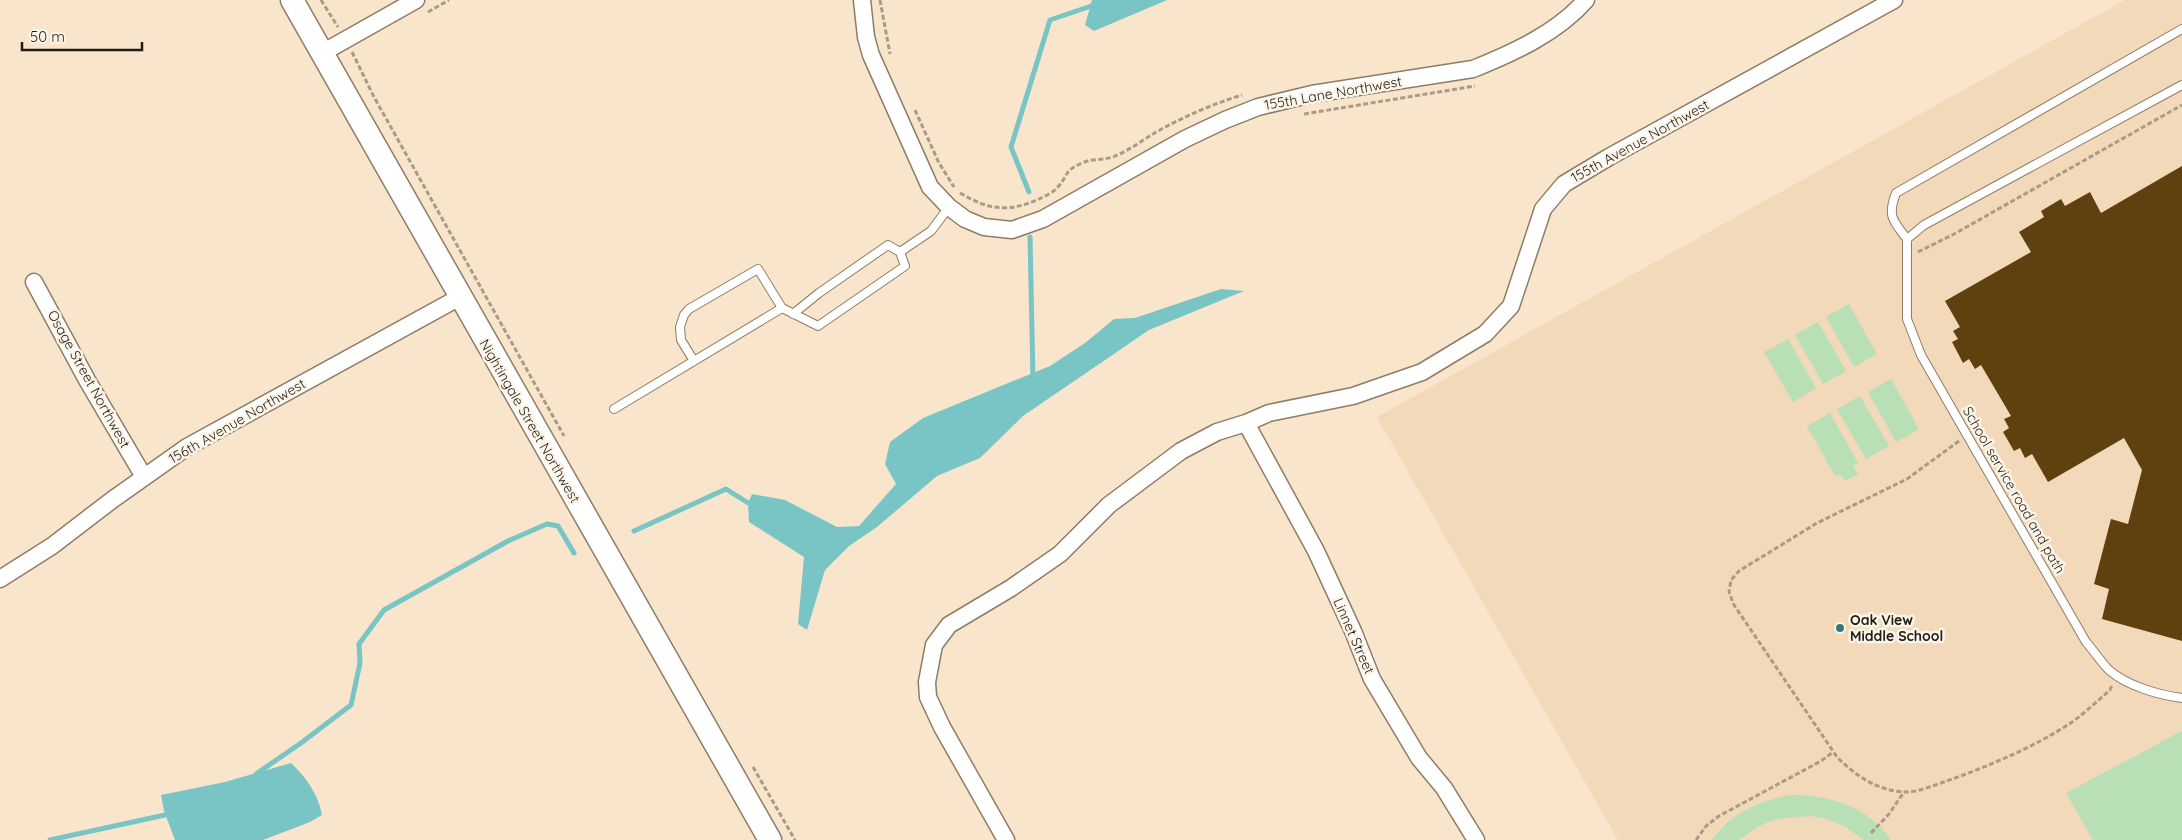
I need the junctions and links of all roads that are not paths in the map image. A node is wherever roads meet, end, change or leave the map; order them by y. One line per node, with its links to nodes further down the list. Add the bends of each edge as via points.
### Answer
1 (292, 0): 7 (street, Nightingale Street Northwest)
2 (416, 0): 7 (street)
3 (862, 0): 9 (street, via 871,55 930,187)
4 (1586, 0): 9 (street, 155th Lane Northwest, via 1562,22 1473,69 1312,94 1258,106 1185,139 1043,219 1012,230 984,227)
5 (1894, 0): 18 (street, 155th Avenue Northwest, via 1564,184 1543,209 1511,306 1485,334 1422,372 1353,396 1269,413)
6 (2182, 29): 10 (lane, via 1896,193 1891,206 1892,220)
7 (322, 53): 13 (street, Nightingale Street Northwest)
8 (2182, 85): 10 (lane, via 1924,225)
9 (949, 207): 11 (lane, via 931,231)
10 (1906, 239): 21 (lane, School service road and path, via 1907,319 1921,355 2086,642 2109,670 2139,687)
11 (900, 252): 15 (lane, via 888,244); 15 (lane, via 906,266 818,326)
12 (34, 282): 19 (street, Osage Street Northwest)
13 (460, 297): 19 (street, 156th Avenue Northwest, via 187,447); 22 (street, Nightingale Street Northwest)
14 (782, 308): 15 (lane); 16 (lane); 16 (lane, via 758,269 689,309 680,327 682,340)
15 (793, 314)
16 (694, 361): 17 (lane)
17 (614, 409)
18 (1246, 424): 23 (street, 155th Avenue Northwest, via 1210,435 1142,478 1109,505 1060,554 949,625 934,645 926,682 928,697); 24 (street, Linnet Street, via 1316,551 1372,679 1419,758 1444,788)
19 (144, 477): 20 (street, 156th Avenue Northwest, via 52,546)
20 (0, 579)
21 (2182, 698)
22 (770, 840)
23 (1006, 840)
24 (1476, 840)

